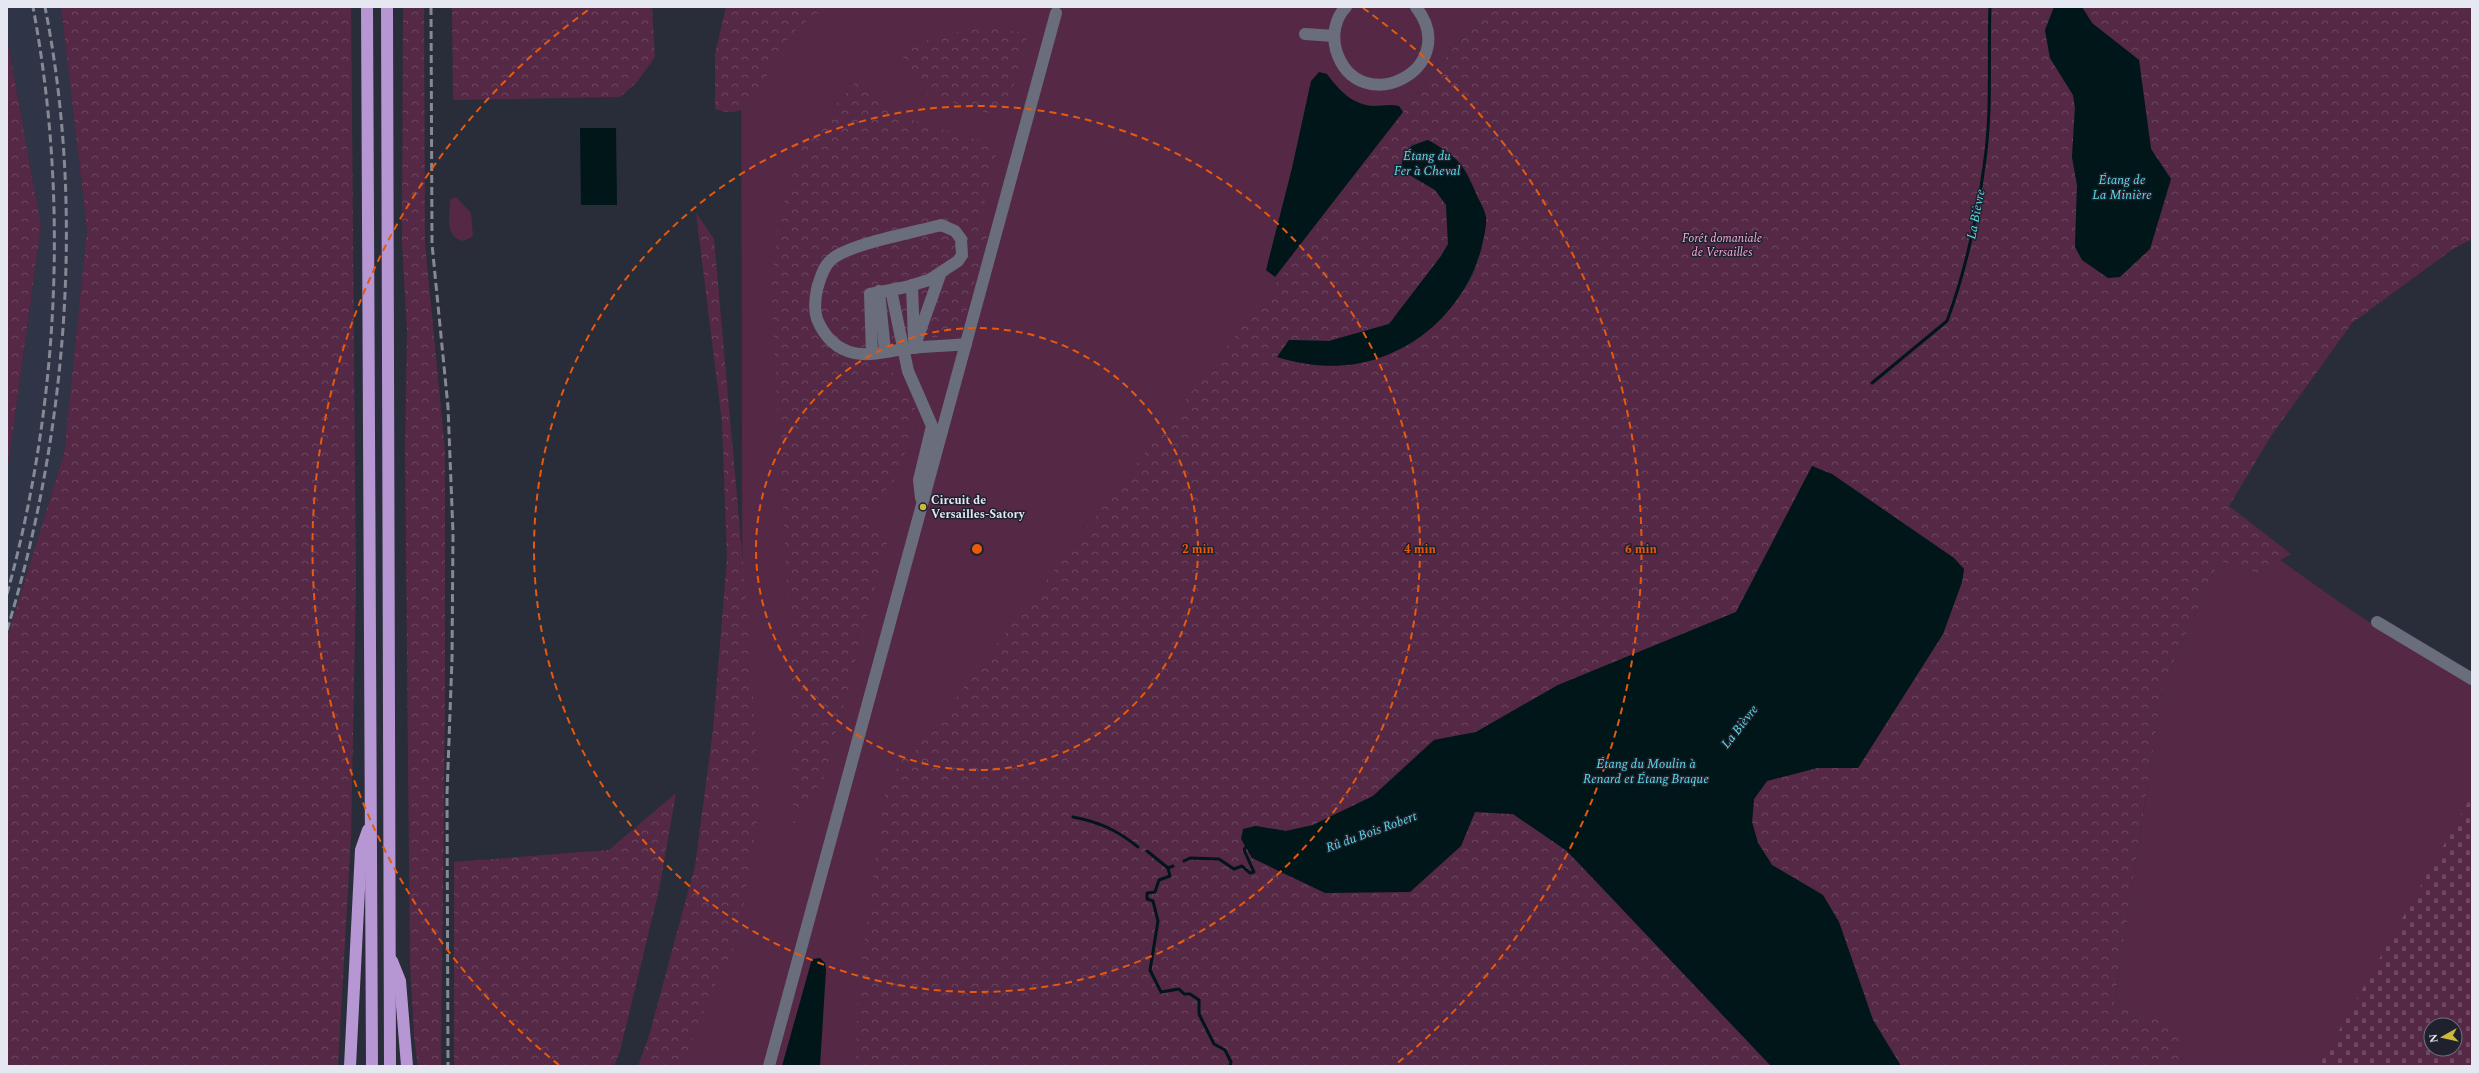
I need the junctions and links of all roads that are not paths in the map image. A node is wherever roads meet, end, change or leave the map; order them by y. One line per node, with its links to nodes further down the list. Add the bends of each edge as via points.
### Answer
1 (367, 7): 18 (highway)
2 (387, 7): 19 (highway)
3 (1346, 7): 7 (street, via 1335,27)
4 (1416, 7): 7 (street, via 1423,16 1428,30 1428,44 1423,59 1415,71 1403,80 1389,84 1374,84 1360,80 1347,71 1339,59)
5 (1056, 14): 11 (street)
6 (1305, 34): 7 (street)
7 (1334, 36)
8 (940, 274): 9 (street); 12 (street); 14 (street, via 958,261 962,255 963,245 955,231 941,225 851,249 838,254 828,263 819,281 816,298 816,317 822,331 841,348 859,354)
9 (912, 285): 10 (street); 12 (street)
10 (885, 290): 12 (street); 13 (street); 14 (street, via 872,292 869,297)
11 (966, 344): 12 (street); 15 (street)
12 (908, 348): 13 (street); 15 (street, via 908,371 932,426 919,480)
13 (885, 351): 14 (street)
14 (872, 353)
15 (922, 503): 24 (street)
16 (2377, 622): 17 (street)
17 (2472, 679)
18 (371, 821): 20 (highway, via 361,850); 21 (highway)
19 (389, 953): 22 (highway); 23 (highway, via 400,980)
20 (350, 1066)
21 (372, 1066)
22 (390, 1066)
23 (407, 1066)
24 (769, 1066)

